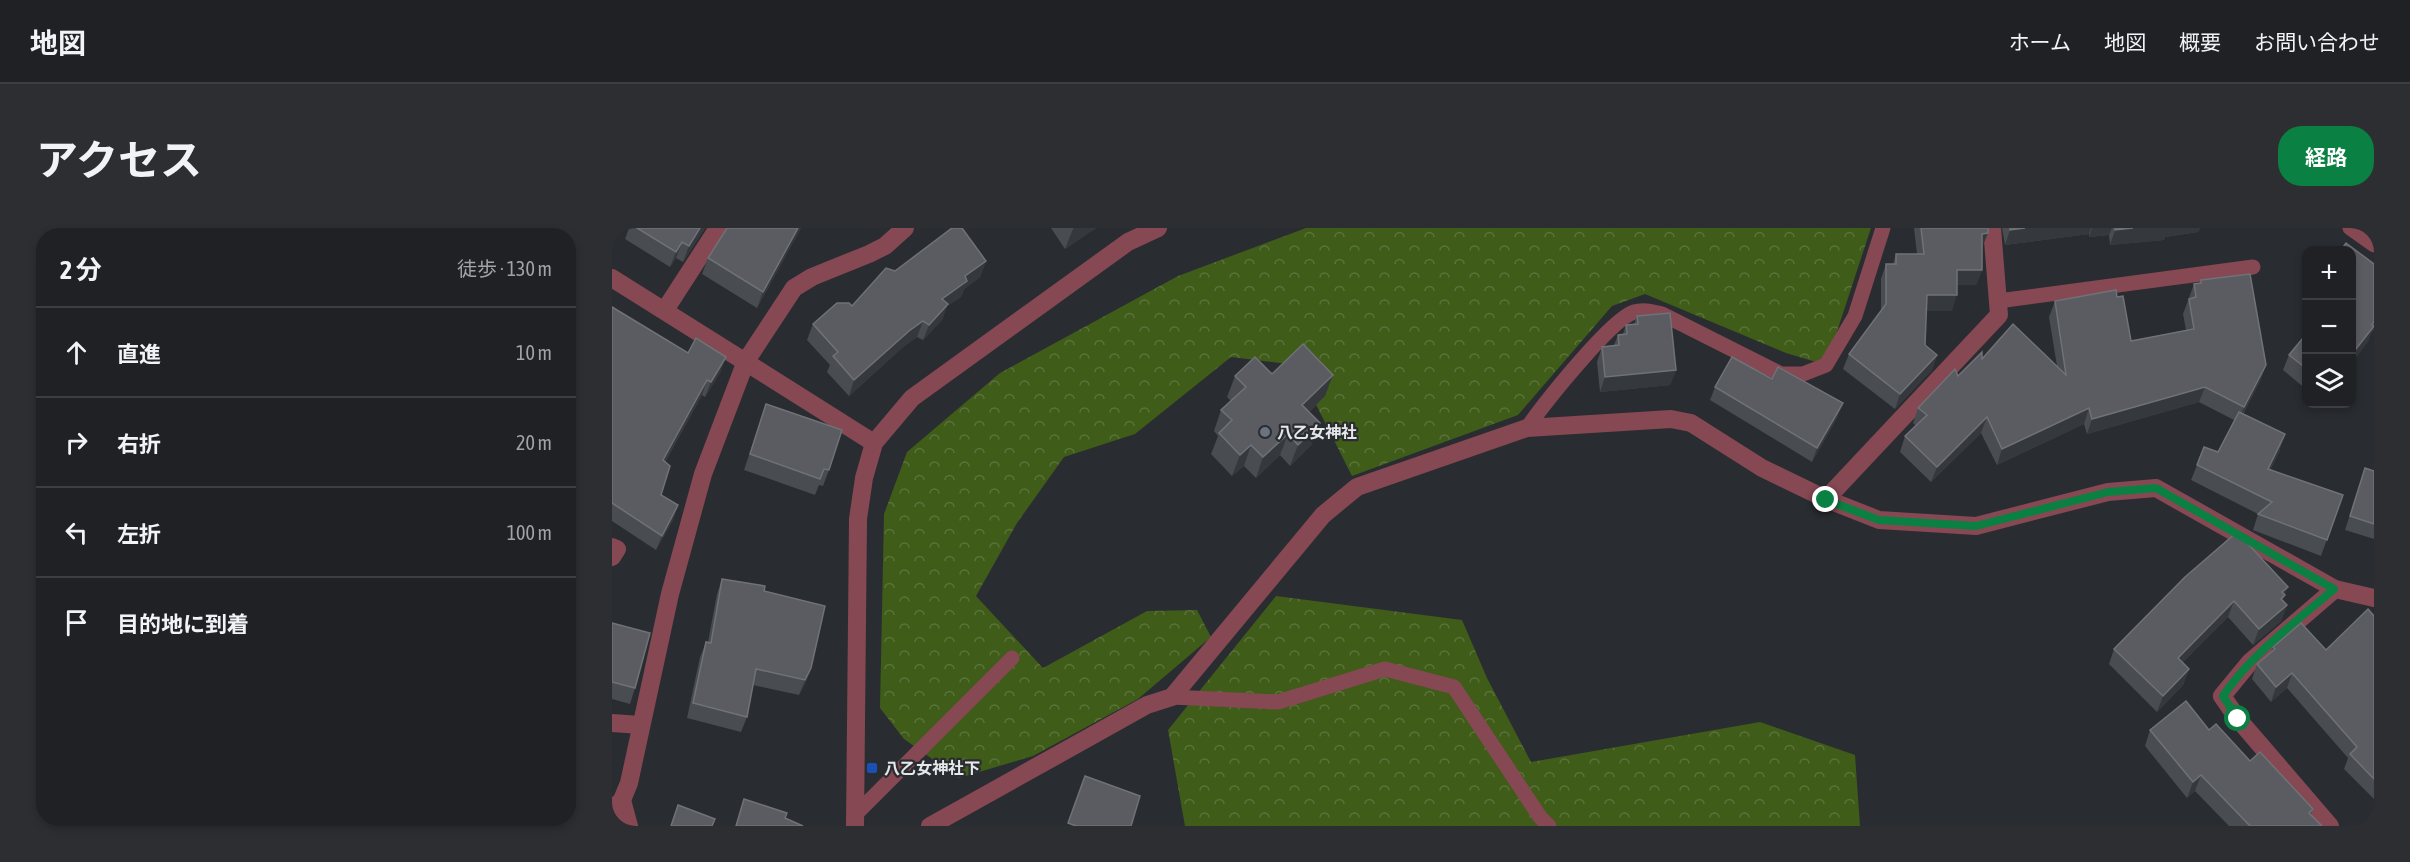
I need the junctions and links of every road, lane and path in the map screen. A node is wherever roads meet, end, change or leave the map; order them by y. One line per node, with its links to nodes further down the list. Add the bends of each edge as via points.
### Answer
1 (718, 228): 11 (street)
2 (905, 228): 12 (street, via 885,246 794,288)
3 (1158, 228): 14 (street, via 1128,242 912,398)
4 (1883, 228): 13 (lane, via 1855,316 1826,365 1803,374 1781,374 1662,314 1643,310 1632,313 1553,391)
5 (1992, 228): 10 (street)
6 (2350, 228): 7 (lane)
7 (2374, 244)
8 (2253, 267): 10 (lane)
9 (612, 278): 11 (street)
10 (1998, 301): 15 (street, via 1999,315)
11 (665, 310): 12 (street)
12 (746, 361): 14 (street); 23 (street, via 703,474)
13 (1527, 428): 15 (street, via 1671,419 1691,423 1762,468); 21 (street, via 1357,487 1323,515)
14 (874, 443): 25 (street, via 858,519)
15 (1826, 500): 18 (street, via 1879,520 1976,526 2108,492 2156,488)
16 (612, 547): 17 (street, via 617,549)
17 (612, 557)
18 (2334, 589): 19 (street); 29 (street, via 2250,662 2223,696 2238,719)
19 (2374, 598)
20 (1012, 658): 25 (lane)
21 (1172, 697): 27 (street, via 1147,705); 28 (lane, via 1278,702 1385,669 1454,687)
22 (612, 723): 23 (street)
23 (640, 725): 24 (street, via 629,783)
24 (617, 805): 26 (street)
25 (855, 820)
26 (629, 826)
27 (930, 826)
28 (1549, 826)
29 (2330, 826)

